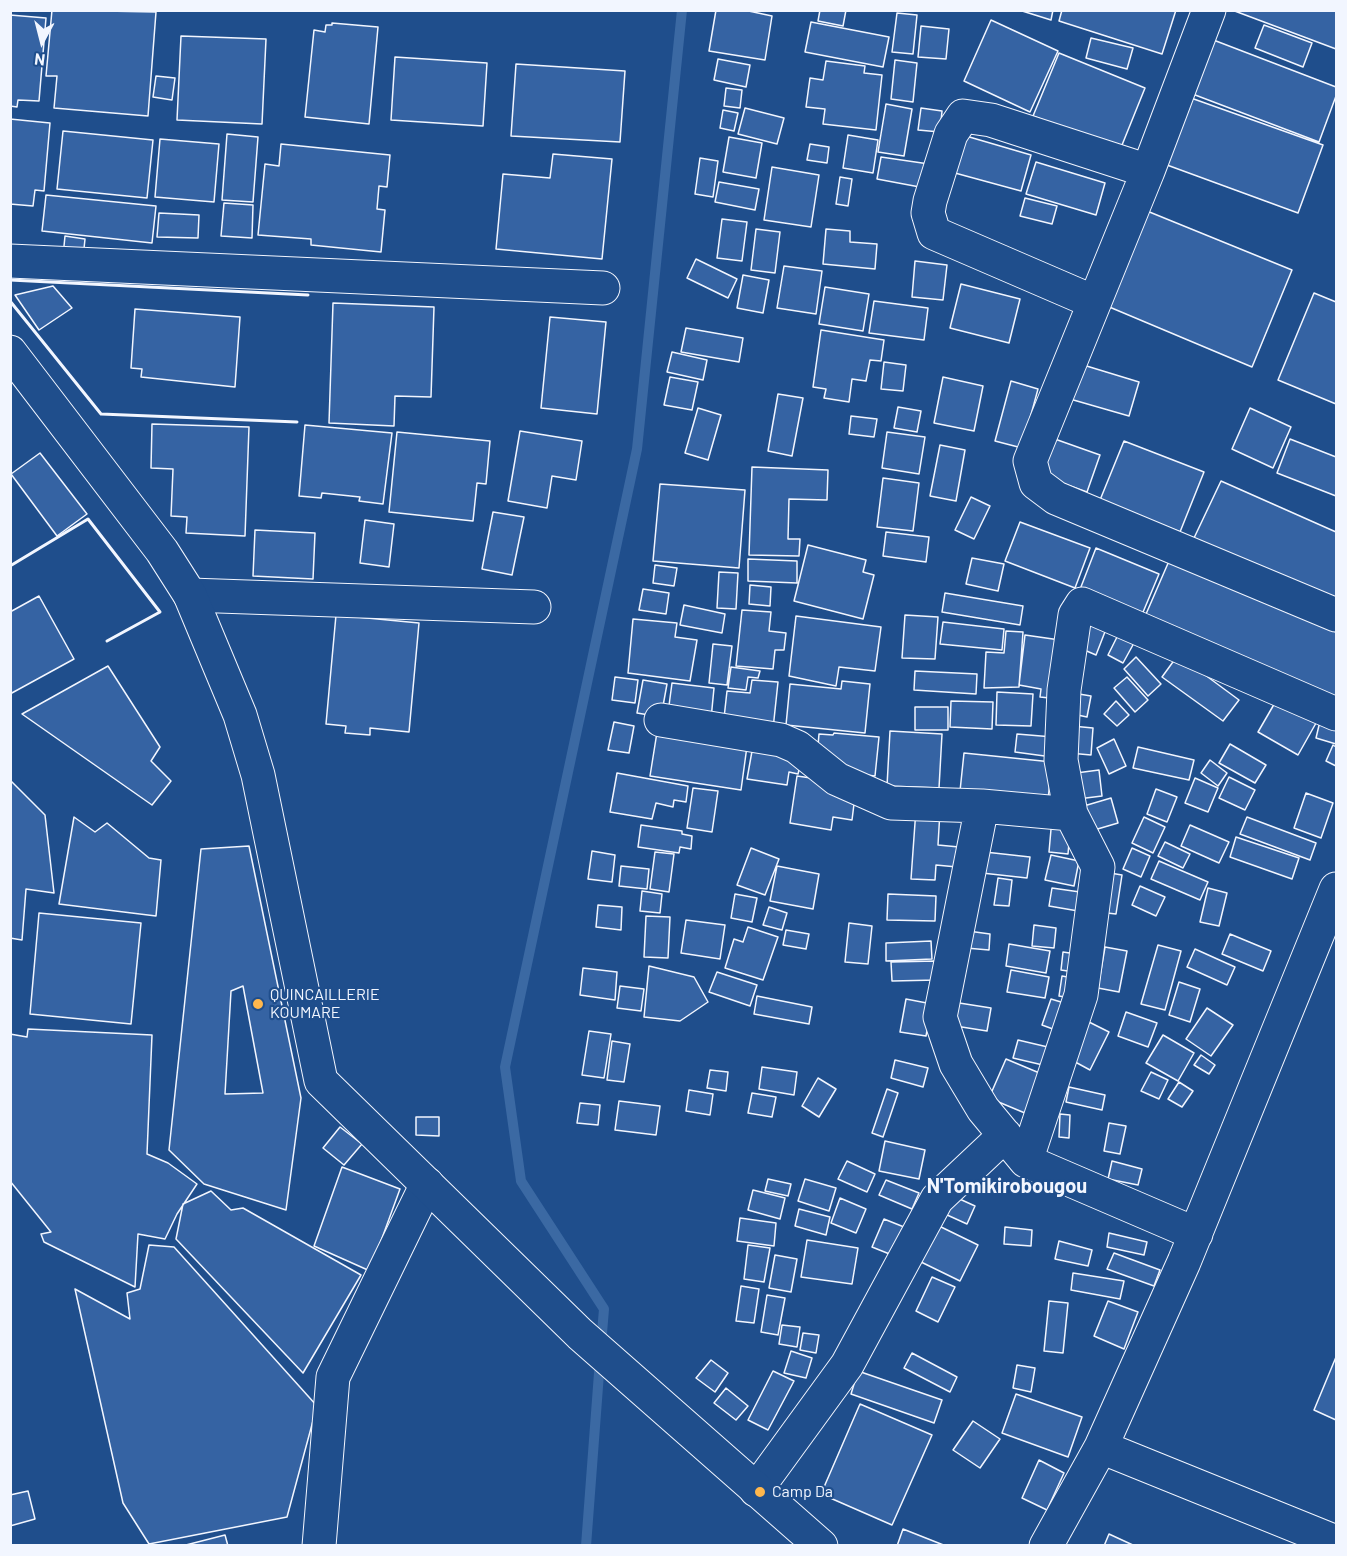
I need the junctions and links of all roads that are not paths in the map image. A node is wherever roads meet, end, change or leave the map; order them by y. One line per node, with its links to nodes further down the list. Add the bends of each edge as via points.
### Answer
1 (1209, 10): 2 (street)
2 (1148, 171): 5 (street); 5 (street, via 991,120 963,116 951,134 927,213 934,233)
3 (10, 261): 4 (street)
4 (603, 288)
5 (1094, 302): 9 (street, via 1030,461 1036,483 1056,498)
6 (10, 351): 7 (street, via 162,551)
7 (190, 595): 8 (street); 17 (street, via 240,716 258,775 321,1081)
8 (534, 607)
9 (1336, 615)
10 (1336, 714): 13 (street, via 1082,604 1075,615 1064,690 1061,760)
11 (661, 720): 12 (street, via 782,740 837,779 891,803)
12 (982, 806): 13 (street); 15 (street, via 940,1017 956,1064 983,1109)
13 (1071, 814): 16 (street, via 1098,867 1081,995)
14 (1336, 890): 18 (street)
15 (1005, 1135): 16 (street); 20 (street, via 937,1199 848,1365)
16 (1026, 1161): 18 (street)
17 (427, 1184): 20 (street, via 580,1334); 22 (street, via 333,1377)
18 (1196, 1234): 19 (street)
19 (1101, 1447): 21 (street); 24 (street)
20 (756, 1490): 23 (street)
21 (1336, 1542)
22 (319, 1545)
23 (821, 1545)
24 (1046, 1545)

